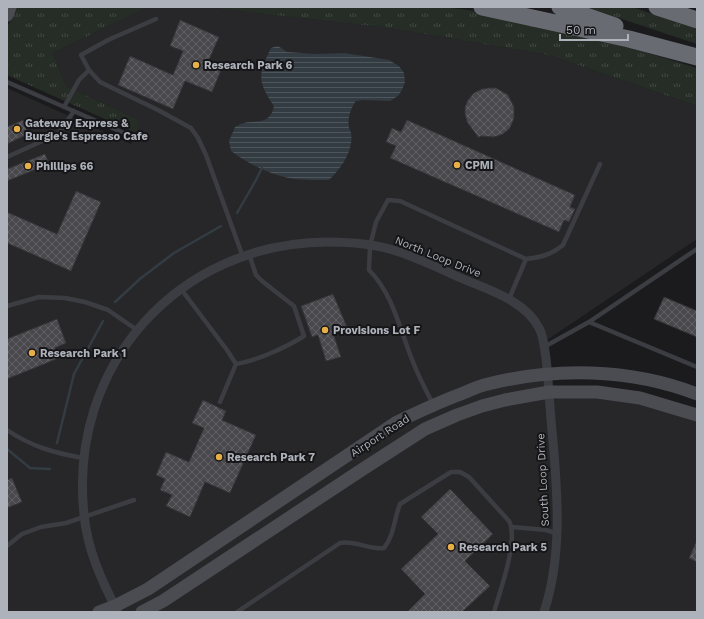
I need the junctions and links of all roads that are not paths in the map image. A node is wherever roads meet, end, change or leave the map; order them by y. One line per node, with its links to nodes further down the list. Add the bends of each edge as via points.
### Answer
1 (10, 7): 6 (main road)
2 (482, 7): 9 (highway)
3 (560, 7): 9 (highway)
4 (657, 7): 8 (highway)
5 (676, 7): 8 (highway)
6 (7, 15)
7 (156, 19): 10 (lane, via 81,55)
8 (697, 20)
9 (697, 56)
10 (89, 70): 12 (lane, via 79,80); 19 (lane, via 100,82 191,128 206,155)
11 (7, 82): 12 (lane)
12 (64, 107): 13 (lane)
13 (74, 112): 14 (lane); 15 (lane, via 58,134)
14 (124, 133)
15 (7, 157)
16 (600, 164): 20 (lane, via 563,245 543,257)
17 (370, 246): 19 (street, North Loop Drive, via 329,242 306,243); 20 (lane, via 376,222 388,200 400,201); 22 (street, North Loop Drive, via 398,252); 33 (lane, via 369,270 389,297)
18 (697, 249): 24 (lane)
19 (246, 255): 21 (street, North Loop Drive, via 214,268); 27 (lane, via 256,275 294,306 304,336 246,363)
20 (526, 259): 22 (lane)
21 (181, 289): 25 (street, North Loop Drive, via 168,298); 27 (lane)
22 (509, 299): 26 (street, North Loop Drive, via 533,318 542,335)
23 (7, 306): 25 (lane, via 39,297 65,298 108,310)
24 (589, 322): 26 (lane); 28 (lane)
25 (137, 330): 36 (street, North Loop Drive, via 112,368 102,389)
26 (544, 347): 29 (street, North Loop Drive)
27 (236, 364): 32 (lane)
28 (697, 367)
29 (548, 375): 30 (street, South Loop Drive); 31 (main road, Airport Road, via 579,372 620,375 669,385); 33 (main road, Airport Road, via 527,376 482,386)
30 (549, 392): 34 (main road, Airport Road, via 622,395); 40 (street, South Loop Drive); 44 (main road, Airport Road, via 482,406 425,429 163,601)
31 (697, 394)
32 (220, 402)
33 (433, 404): 42 (main road, Airport Road, via 397,422)
34 (697, 414)
35 (7, 430): 36 (lane, via 42,449)
36 (83, 458): 38 (street, North Loop Drive)
37 (134, 500): 38 (lane)
38 (84, 517): 41 (lane, via 66,523 42,526 22,534); 42 (street, North Loop Drive, via 98,572)
39 (512, 527): 40 (lane, via 546,530); 45 (lane, via 510,521 469,477 460,472 451,472 400,504 390,542 384,548 375,549 348,542 340,543); 46 (lane, via 506,572)
40 (558, 534): 47 (street, South Loop Drive)
41 (7, 546)
42 (116, 609): 43 (main road, Airport Road)
43 (99, 612)
44 (142, 612)
45 (237, 612)
46 (494, 612)
47 (544, 612)

